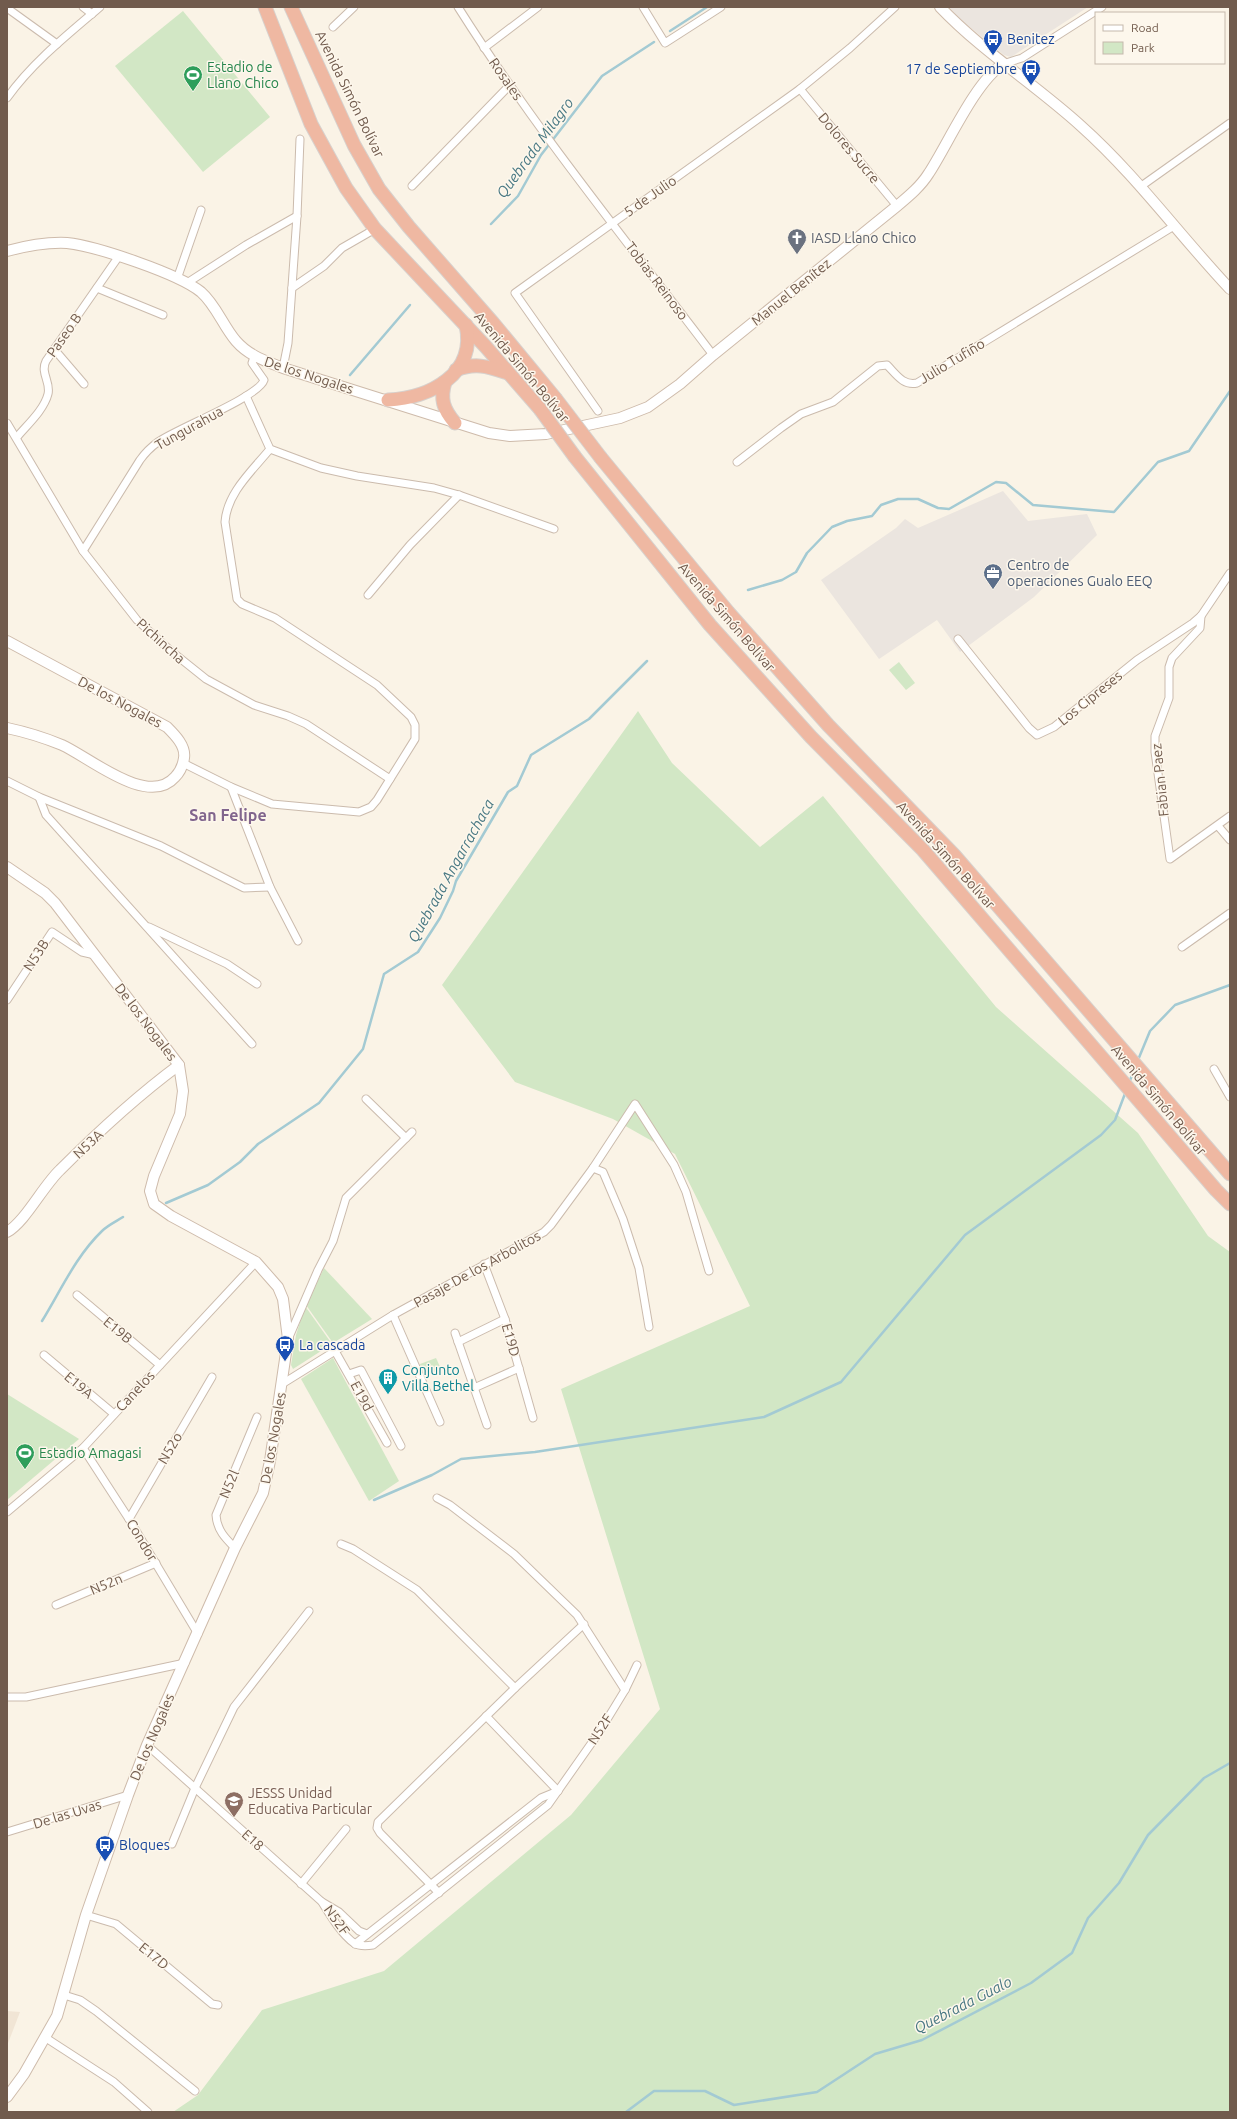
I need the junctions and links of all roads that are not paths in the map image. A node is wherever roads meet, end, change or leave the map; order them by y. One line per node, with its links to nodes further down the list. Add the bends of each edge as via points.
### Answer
1 (83, 7): 14 (street)
2 (100, 7): 14 (street)
3 (265, 7): 32 (highway, Avenida Simón Bolívar, via 315,131 346,188)
4 (292, 7): 92 (highway, Avenida Simón Bolívar, bridge, via 354,145 379,189 409,227 493,323 728,612 828,725 954,855)
5 (354, 7): 15 (street)
6 (458, 7): 17 (street, Rosales)
7 (538, 7): 17 (street)
8 (643, 7): 9 (street, via 665,43)
9 (721, 7)
10 (895, 7): 20 (street, 5 de Julio)
11 (940, 7): 18 (street)
12 (1102, 7): 18 (street, Manuel Benítez, via 1022,58)
13 (7, 8): 16 (street)
14 (92, 14): 16 (street)
15 (332, 27)
16 (57, 44): 21 (street)
17 (484, 48): 19 (street, Rosales)
18 (1003, 64): 26 (street, via 1082,126); 27 (street, Manuel Benítez, via 976,95 929,174)
19 (510, 85): 24 (street, Rosales); 25 (street)
20 (800, 89): 27 (street, Dolores Sucre); 30 (street, 5 de Julio)
21 (7, 98)
22 (1230, 123): 26 (street)
23 (300, 139): 29 (street)
24 (556, 150): 30 (street, Tobias Reinoso)
25 (412, 186)
26 (1140, 186): 31 (street)
27 (897, 206): 43 (street, Manuel Benítez)
28 (201, 210): 35 (street)
29 (297, 216): 36 (street, via 246,244); 38 (street)
30 (613, 223): 43 (street, Tobias Reinoso); 52 (street, 5 de Julio, via 515,293)
31 (1174, 226): 39 (street); 57 (street, Julio Tufiño, via 917,383 904,382 887,365 878,366 833,402 801,414)
32 (375, 229): 38 (street, via 342,248 324,266); 41 (highway, Avenida Simón Bolívar)
33 (7, 251): 34 (street, De los Nogales, via 68,243)
34 (119, 256): 35 (street, De los Nogales); 37 (street, Paseo B)
35 (177, 279): 36 (street, De los Nogales)
36 (187, 283): 44 (street, De los Nogales, via 205,296 238,343)
37 (97, 288): 40 (street); 42 (street, Paseo B)
38 (292, 288): 45 (street, via 288,343)
39 (1230, 289)
40 (163, 315)
41 (466, 325): 46 (highway, via 468,349); 47 (highway, Avenida Simón Bolívar)
42 (54, 350): 49 (street); 55 (street, Paseo B, via 43,368 48,390 46,399)
43 (713, 355): 53 (street, Manuel Benítez, via 664,396 634,414 620,418 531,436 489,433)
44 (254, 357): 45 (street, De los Nogales); 50 (street, Tungurahua, via 252,362 264,380 263,384)
45 (283, 368): 51 (street, De los Nogales)
46 (456, 370): 47 (highway, via 474,365); 48 (highway)
47 (510, 374): 93 (highway, Avenida Simón Bolívar, bridge, via 710,625 811,737 923,850)
48 (445, 382): 51 (highway, via 418,396); 53 (highway, via 442,392 443,403 446,412)
49 (84, 384)
50 (246, 396): 56 (street); 60 (street, Tungurahua, via 169,436 149,450 140,460)
51 (388, 400): 53 (street, De los Nogales)
52 (598, 411)
53 (455, 422)
54 (7, 423): 55 (street, Pichincha)
55 (17, 437): 60 (street, Pichincha)
56 (270, 449): 58 (street, via 322,468); 68 (street, via 239,486 226,512 225,522 236,595 242,604 281,621 377,685 407,711 415,725 415,739)
57 (737, 462)
58 (459, 494): 59 (street); 62 (street)
59 (554, 529)
60 (83, 551): 68 (street, Pichincha, via 137,620 206,679 254,705 306,724)
61 (1230, 573): 63 (street, Los Cipreses)
62 (368, 595)
63 (1201, 616): 64 (street, Los Cipreses, via 1194,624 1137,660 1054,727 1037,735); 73 (street, Fabian Paez, via 1200,628 1172,658 1169,667 1169,698 1155,736 1154,752 1170,859)
64 (958, 639)
65 (7, 641): 67 (street, De los Nogales, via 167,727 182,746 185,755)
66 (7, 728): 67 (street, via 63,746 145,788 171,781)
67 (183, 763): 70 (street)
68 (390, 778): 70 (street, via 371,807 359,812 282,807)
69 (7, 781): 71 (street)
70 (231, 787): 76 (street)
71 (39, 797): 76 (street, via 161,846 244,888); 78 (street, via 46,815)
72 (1230, 816): 73 (street, Fabian Paez)
73 (1218, 826): 74 (street)
74 (1230, 840)
75 (7, 867): 81 (street, De los Nogales, via 56,903)
76 (270, 887): 79 (street)
77 (1230, 913): 80 (street)
78 (145, 925): 82 (street, via 226,964); 84 (street)
79 (298, 941)
80 (1182, 947)
81 (95, 955): 83 (street, N53B, via 82,952 52,932); 85 (street, De los Nogales)
82 (257, 984)
83 (7, 1000)
84 (252, 1044)
85 (179, 1066): 94 (street, N53A, via 155,1083 59,1170 20,1221); 95 (street, De los Nogales, via 183,1091 180,1114 154,1176 150,1191 154,1204 171,1216)
86 (1214, 1068): 87 (street)
87 (1230, 1097)
88 (366, 1099): 90 (street)
89 (412, 1132): 90 (street)
90 (406, 1138): 103 (street, via 346,1198 333,1241)
91 (593, 1168): 96 (street, Pasaje De los Arbolitos, via 544,1232); 97 (street, Pasaje De los Arbolitos, via 635,1104 674,1165 686,1192); 101 (street, via 604,1172 623,1219 639,1268)
92 (1230, 1174)
93 (1230, 1204)
94 (7, 1232)
95 (256, 1262): 103 (street, De los Nogales, via 272,1278 283,1299); 107 (street, Canelos)
96 (484, 1264): 99 (street, Pasaje De los Arbolitos); 100 (street, E19D)
97 (709, 1271)
98 (77, 1295): 107 (street, E19B)
99 (393, 1316): 105 (street, Pasaje De los Arbolitos); 116 (street)
100 (505, 1319): 104 (street); 108 (street, E19D)
101 (649, 1327)
102 (454, 1333): 104 (street)
103 (288, 1339): 111 (street, De los Nogales)
104 (458, 1342): 112 (street)
105 (335, 1350): 109 (street, E19d); 111 (street, Pasaje De los Arbolitos)
106 (44, 1355): 113 (street, E19A)
107 (160, 1365): 113 (street, Canelos)
108 (519, 1368): 112 (street); 115 (street, E19D)
109 (350, 1374): 118 (street, E19d); 119 (street, via 361,1370)
110 (212, 1377): 123 (street, N52o)
111 (282, 1384): 125 (street, De los Nogales, via 263,1493)
112 (474, 1388): 117 (street)
113 (114, 1414): 120 (street, Canelos)
114 (257, 1417): 125 (street, N52l, via 216,1515 221,1534)
115 (533, 1418)
116 (440, 1422)
117 (487, 1425)
118 (387, 1443)
119 (401, 1446)
120 (83, 1448): 122 (street, Canelos); 123 (street, Condor)
121 (437, 1498): 129 (street, via 514,1554)
122 (7, 1512)
123 (129, 1519): 126 (street, Condor)
124 (341, 1544): 133 (street, via 417,1590)
125 (235, 1548): 130 (street, De los Nogales)
126 (156, 1563): 127 (street, N52n); 130 (street, Condor)
127 (56, 1605)
128 (309, 1611): 138 (street, via 234,1707)
129 (584, 1624): 133 (street); 134 (street)
130 (198, 1634): 131 (street, De los Nogales)
131 (185, 1663): 135 (street, via 26,1697); 137 (street, De los Nogales)
132 (637, 1665): 134 (street, N52F)
133 (515, 1688): 136 (street)
134 (625, 1690): 139 (street, N52F)
135 (7, 1697)
136 (486, 1716): 139 (street); 145 (street, via 378,1822 377,1828 380,1833)
137 (148, 1745): 138 (street, E18); 140 (street, De los Nogales)
138 (195, 1788): 143 (street); 144 (street, E18)
139 (558, 1791): 145 (street, N52F, via 541,1798); 146 (street, N52F, via 548,1805)
140 (128, 1795): 142 (street, De las Uvas); 148 (street, De los Nogales)
141 (346, 1829): 144 (street)
142 (7, 1832)
143 (172, 1844)
144 (302, 1884): 147 (street, E18)
145 (431, 1885): 146 (street); 149 (street, N52F)
146 (439, 1893): 150 (street, N52F, via 373,1945)
147 (322, 1902): 149 (street, N52F, via 339,1912 359,1931); 150 (street, N52F, via 332,1919)
148 (86, 1915): 151 (street, De los Nogales); 152 (street, E17D, via 116,1924 212,2004)
149 (367, 1934): 150 (street)
150 (355, 1944)
151 (64, 1995): 153 (street, De los Nogales); 154 (street, via 80,2000 96,2011)
152 (218, 2005)
153 (46, 2038): 155 (street, De los Nogales); 156 (street, via 114,2082)
154 (195, 2091)
155 (7, 2096)
156 (148, 2112)

